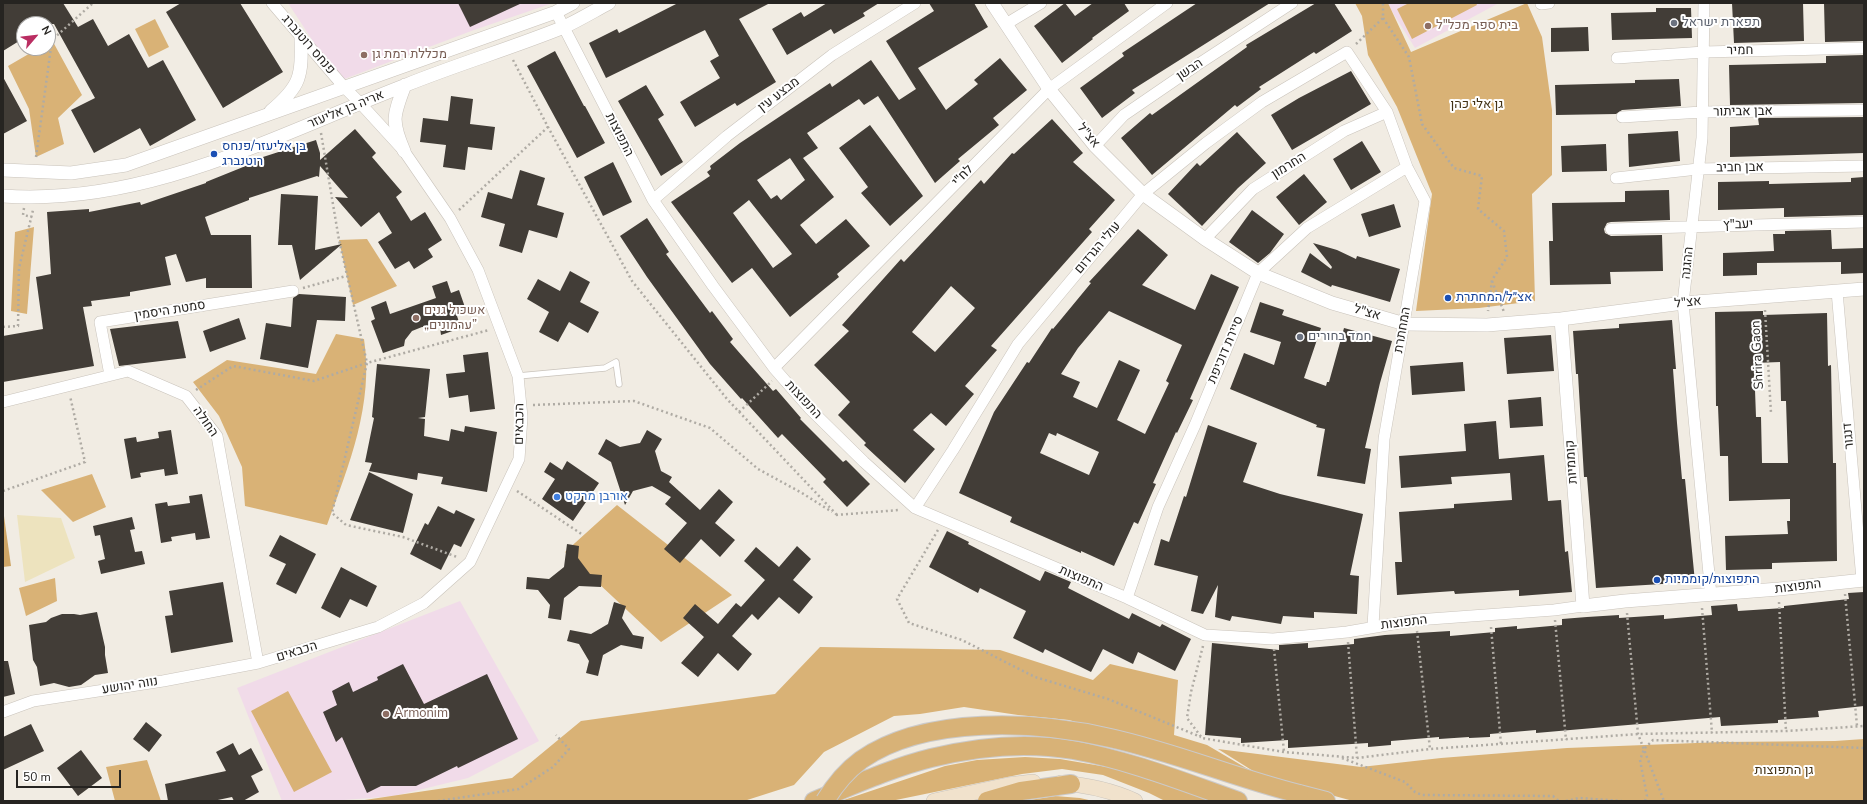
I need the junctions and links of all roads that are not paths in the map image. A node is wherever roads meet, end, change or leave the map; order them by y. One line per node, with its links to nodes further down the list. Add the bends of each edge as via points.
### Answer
1 (272, 3): 15 (street, פנחס רוטנברג)
2 (573, 3): 12 (street, אריה בן אליעזר)
3 (610, 3): 14 (street, אריה בן אליעזר)
4 (915, 3): 38 (street, מבצע עין, via 832,55 727,136)
5 (992, 3): 13 (street, אצ"ל)
6 (1041, 3): 13 (street)
7 (1167, 3): 22 (street, לח"י)
8 (1292, 3): 29 (street, הבשן, via 1124,115)
9 (1549, 3): 11 (street)
10 (1704, 3): 18 (street, ההגנה)
11 (1541, 4)
12 (556, 12): 14 (street, התפוצות); 21 (street, אריה בן אליעזר)
13 (1006, 24): 22 (street, אצ"ל)
14 (565, 26): 20 (street, אריה בן אליעזר); 38 (street, התפוצות)
15 (301, 38): 21 (street, פנחס רוטנברג); 28 (street, via 302,60 298,80 288,97)
16 (1864, 48): 18 (street, חמיר)
17 (1347, 52): 25 (street, המחתרת); 36 (street, עולי הגרדום, via 1262,102 1206,143)
18 (1704, 52): 19 (street, חמיר); 26 (street, ההגנה)
19 (1616, 58)
20 (405, 85): 23 (street, אריה בן אליעזר); 30 (street, via 394,119 395,131)
21 (344, 87): 23 (street, הכבאים); 28 (street, אריה בן אליעזר)
22 (1049, 88): 29 (street, אצ"ל); 50 (street, לח"י)
23 (361, 104): 30 (street, הכבאים); 37 (street, אריה בן אליעזר, via 190,170 130,187 68,195)
24 (1864, 110): 26 (street, אבן אביתור)
25 (1387, 112): 32 (street, המחתרת); 42 (street, החרמון, via 1344,131 1253,189)
26 (1702, 112): 27 (street, אבן אביתור); 33 (street, ההגנה)
27 (1622, 117)
28 (262, 118): 34 (street, אריה בן אליעזר, via 126,165 71,172)
29 (1095, 146): 36 (street, אצ"ל)
30 (404, 152): 52 (street, הכבאים, via 450,218 478,270)
31 (1864, 166): 33 (street, אבן חביב)
32 (1407, 167): 43 (street, סיירת דוכיפת, via 1306,228); 49 (street, המחתרת, via 1425,202)
33 (1698, 169): 35 (street, אבן חביב); 40 (street, ההגנה)
34 (3, 170)
35 (1616, 178)
36 (1144, 194): 42 (street, אצ"ל); 55 (street, עולי הגרדום, via 1018,344)
37 (3, 196)
38 (653, 200): 50 (street, התפוצות)
39 (1864, 222): 40 (street, יעב"ץ)
40 (1692, 226): 41 (street, יעב"ץ); 47 (street, ההגנה)
41 (1611, 229)
42 (1205, 239): 43 (street, אצ"ל)
43 (1258, 273): 49 (street, אצ"ל, via 1332,303); 58 (street, סיירת דוכיפת, via 1158,507)
44 (1864, 289): 46 (street, אצ"ל)
45 (293, 291): 51 (street, סמטת היסמין, via 100,322)
46 (1837, 291): 47 (street, אצ"ל); 56 (street, דנגור)
47 (1683, 303): 48 (street, אצ"ל); 57 (street, ההגנה)
48 (1562, 319): 49 (street, אצ"ל, via 1487,325); 59 (street, קוממיות)
49 (1405, 324): 60 (street, המחתרת, via 1384,439)
50 (777, 371): 55 (street, התפוצות, via 810,409)
51 (110, 375): 54 (street, החולה); 61 (street, החולה, via 128,370 186,396 218,436)
52 (518, 376): 53 (lane, via 605,368 616,362); 61 (street, הכבאים, via 522,417 519,459 470,562 424,603 378,627)
53 (619, 384)
54 (3, 402)
55 (915, 508): 58 (street, התפוצות)
56 (1863, 580): 57 (street, התפוצות)
57 (1706, 595): 59 (street, התפוצות)
58 (1127, 598): 60 (street, התפוצות, via 1206,635 1274,639 1347,632)
59 (1583, 606): 60 (street, התפוצות)
60 (1372, 626)
61 (258, 663): 62 (street, נווה יהושע, via 33,701)
62 (3, 712)
63 (1071, 784): 66 (main road, via 1047,782 1008,785); 67 (highway, via 1021,792); 68 (main road, via 1108,790)
64 (814, 801): 69 (highway, via 929,759 980,750 1034,747 1071,750 1133,764)
65 (825, 801): 70 (highway, bridge, via 850,769 884,746 928,733 1006,726 1041,726 1111,738)
66 (934, 801)
67 (987, 801)
68 (1135, 801)
69 (1238, 801)
70 (1326, 801)

